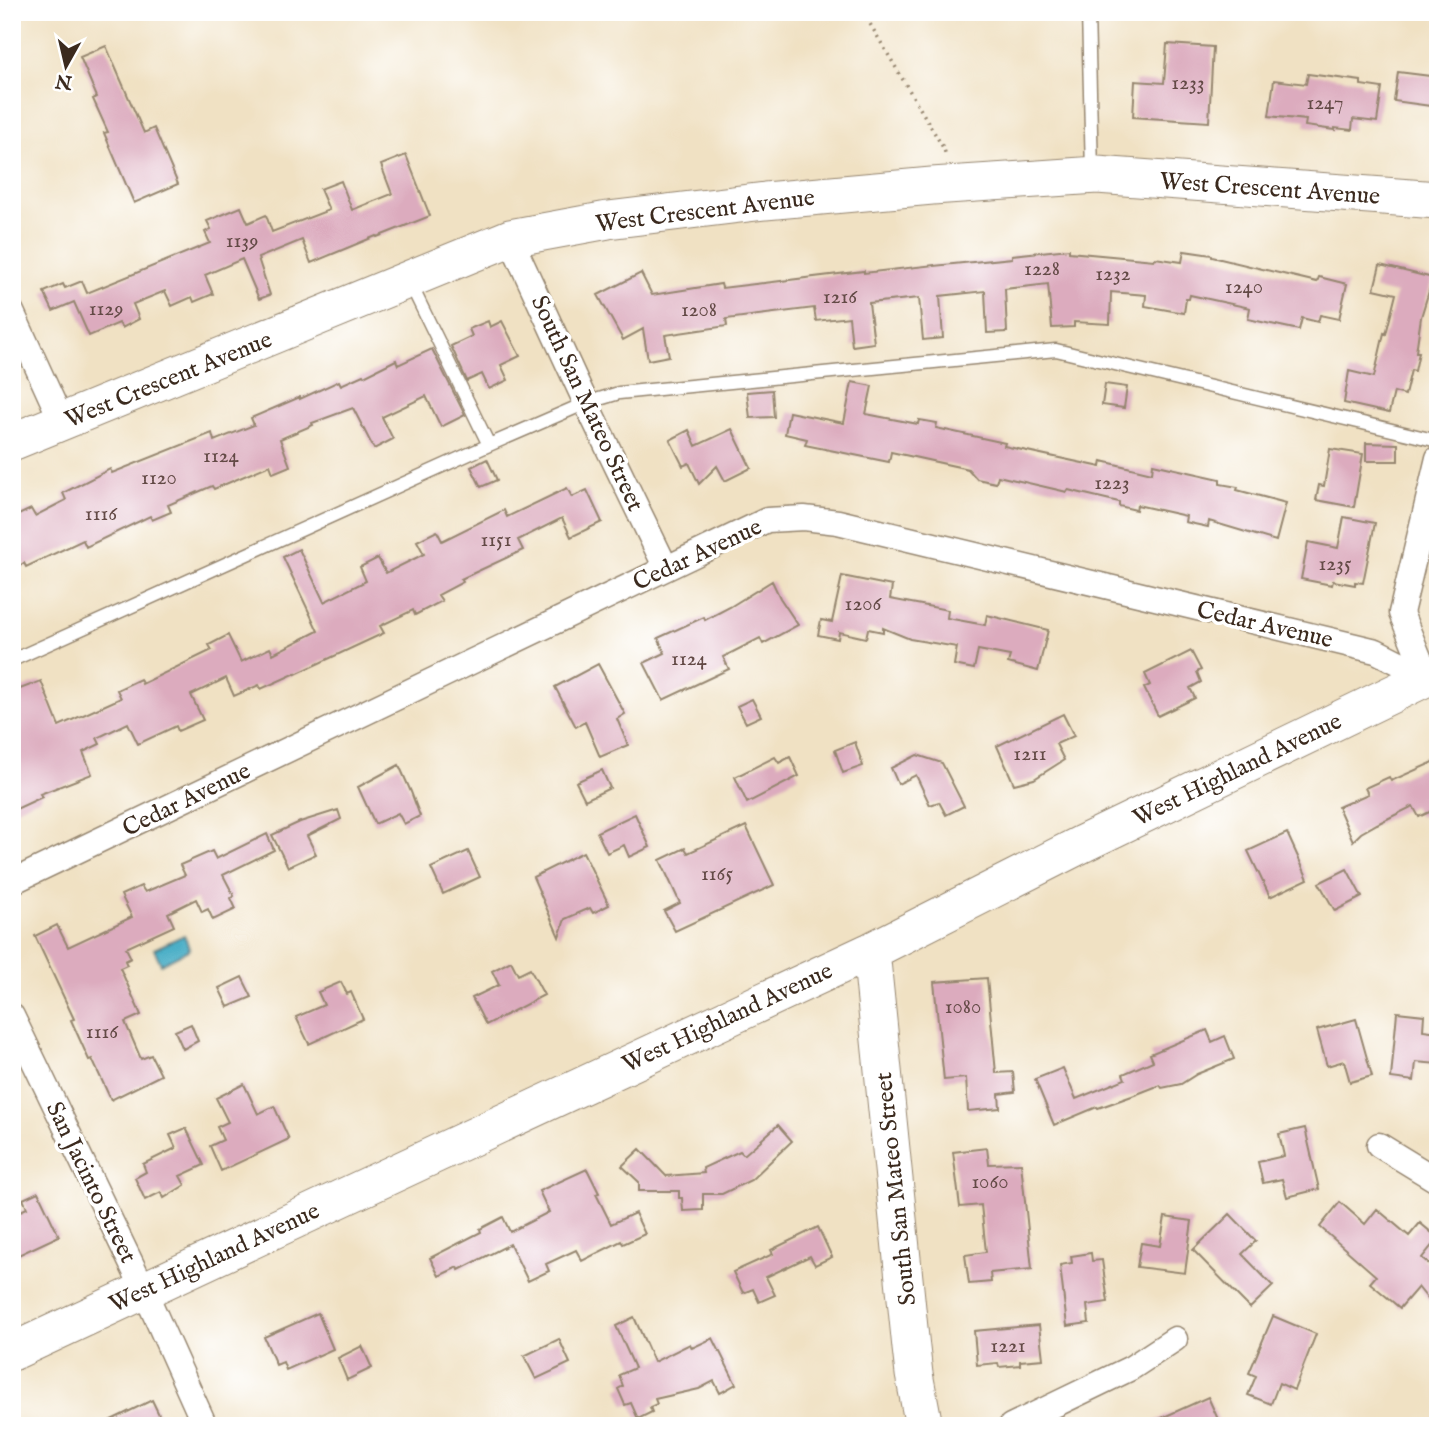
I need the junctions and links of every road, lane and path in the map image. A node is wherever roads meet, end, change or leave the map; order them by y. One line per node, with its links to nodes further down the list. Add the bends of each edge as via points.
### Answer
1 (863, 12): 4 (path, via 944,149)
2 (1088, 12): 3 (lane)
3 (1092, 176): 4 (street, West Crescent Avenue); 5 (street, West Crescent Avenue)
4 (954, 185): 6 (street, West Crescent Avenue, via 765,201 608,220)
5 (1438, 200)
6 (510, 238): 7 (street, West Crescent Avenue); 9 (street, South San Mateo Street)
7 (409, 280): 10 (street, West Crescent Avenue); 13 (lane)
8 (12, 312): 10 (street)
9 (586, 403): 11 (lane, via 619,393 1056,350); 13 (lane); 15 (street, South San Mateo Street)
10 (62, 422): 12 (street, West Crescent Avenue)
11 (1438, 441)
12 (12, 442)
13 (489, 445): 16 (lane)
14 (1438, 458): 17 (street, via 1401,613)
15 (666, 568): 17 (street, Cedar Avenue, via 767,520 838,522 1376,651); 18 (street, Cedar Avenue)
16 (17, 658)
17 (1433, 675): 19 (street, West Highland Avenue)
18 (12, 882)
19 (871, 951): 23 (street, West Highland Avenue); 27 (street, South San Mateo Street, via 911,1348)
20 (12, 1016): 23 (street, San Jacinto Street)
21 (1379, 1145): 22 (street)
22 (1438, 1181)
23 (144, 1290): 25 (street, West Highland Avenue); 26 (street, San Jacinto Street)
24 (1175, 1339): 28 (street, via 1131,1368)
25 (12, 1352)
26 (205, 1426)
27 (924, 1426)
28 (1011, 1426)

